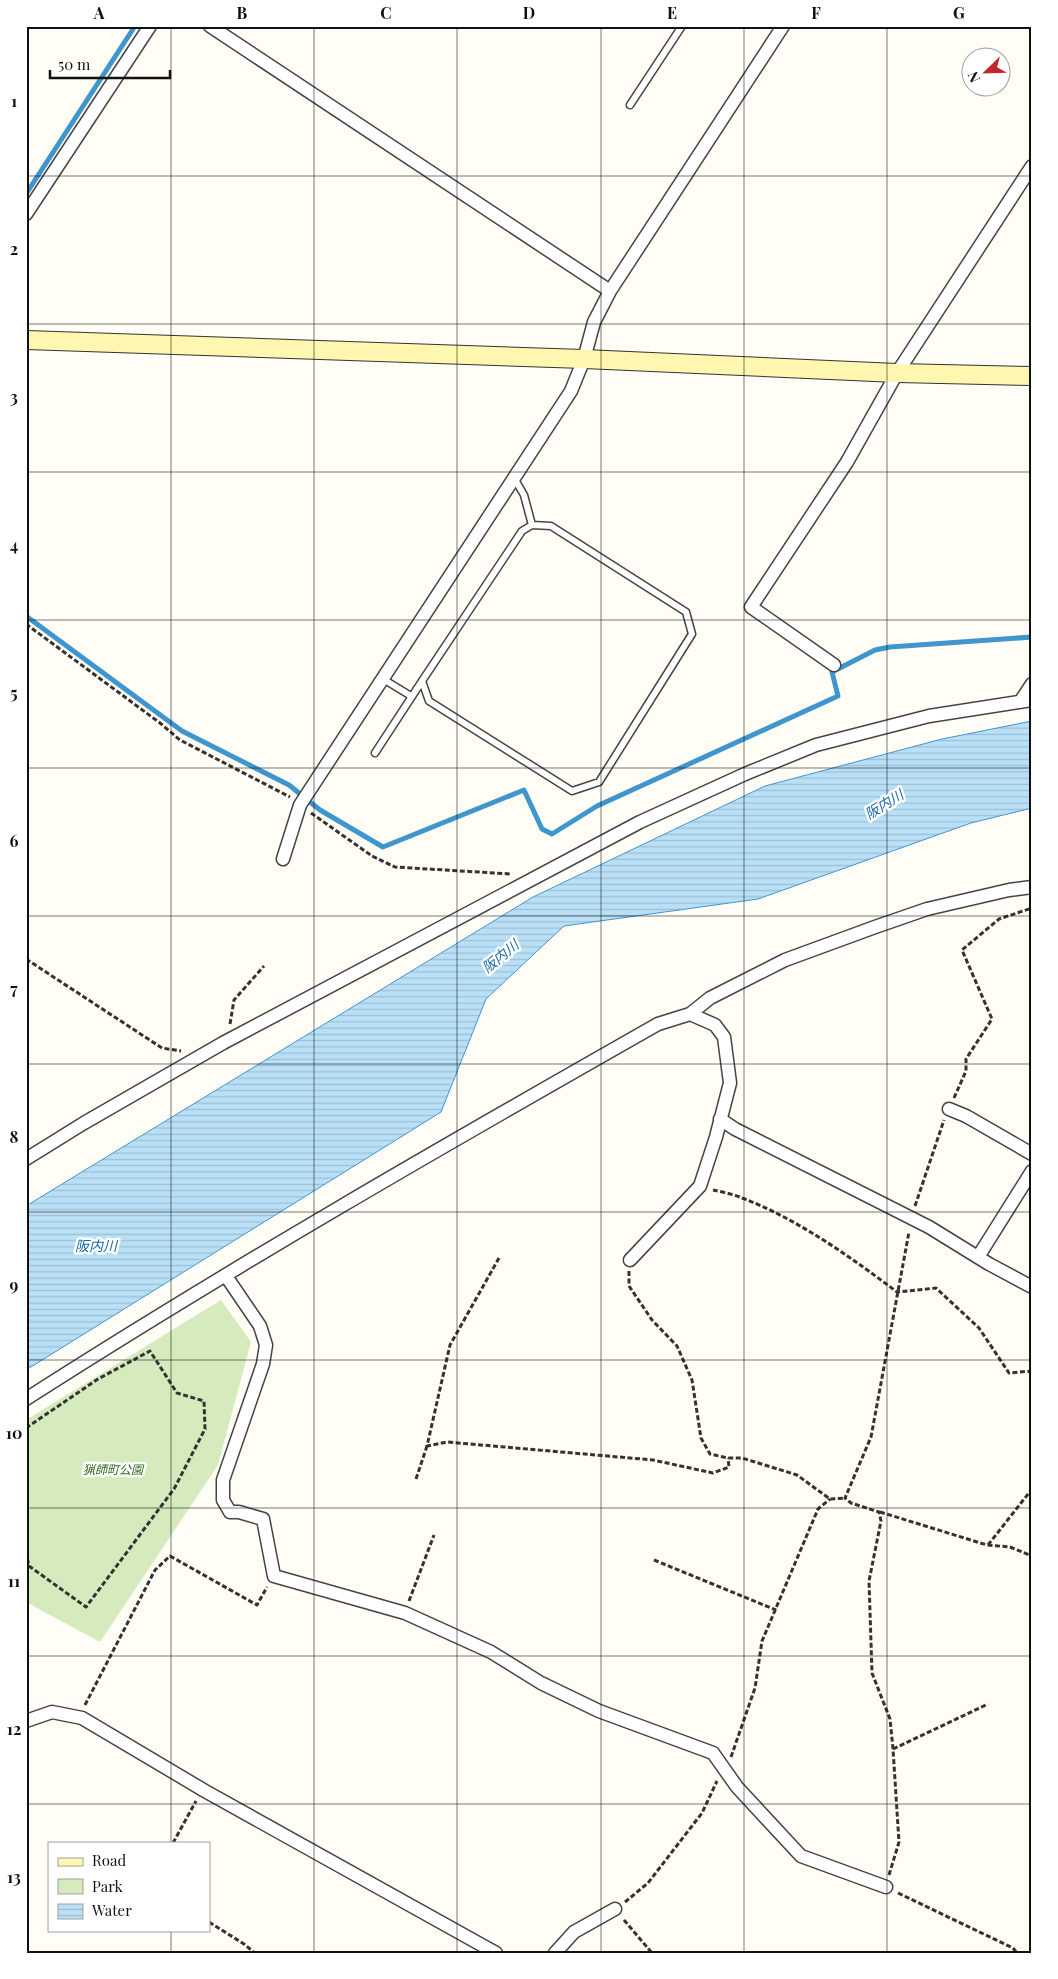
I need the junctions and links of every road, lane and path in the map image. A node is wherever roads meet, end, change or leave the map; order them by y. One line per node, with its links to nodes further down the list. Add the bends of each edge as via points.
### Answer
1 (150, 26): 7 (street)
2 (210, 26): 8 (street)
3 (682, 26): 5 (lane)
4 (783, 26): 8 (street)
5 (630, 105)
6 (1032, 166): 11 (street)
7 (26, 214)
8 (610, 291): 10 (street, via 594,322)
9 (26, 340): 10 (street)
10 (584, 358): 11 (street); 13 (street, via 570,390)
11 (897, 373): 12 (street); 16 (street, via 847,462 751,607)
12 (1032, 376)
13 (514, 478): 14 (lane, via 524,495); 17 (street)
14 (532, 525): 18 (lane, via 522,531); 18 (lane, via 551,526 686,612 692,634 599,782 572,792 429,701)
15 (26, 624): 23 (path, via 180,740 285,793)
16 (834, 665)
17 (383, 679): 20 (lane); 23 (street)
18 (422, 681): 20 (lane)
19 (1032, 684): 21 (street)
20 (411, 696): 22 (lane)
21 (1026, 701): 25 (street, via 929,716 816,745 640,822)
22 (375, 753)
23 (300, 805): 24 (street); 25 (path, via 372,856 395,867 516,874)
24 (282, 859)
25 (530, 882): 31 (street)
26 (1032, 887): 30 (street, via 927,909 794,957 710,998)
27 (1032, 908): 33 (path, via 999,919 962,950 992,1019 966,1059 966,1071)
28 (26, 960): 32 (path, via 162,1048 182,1051)
29 (264, 966): 31 (path, via 234,1000)
30 (690, 1014): 34 (street, via 715,1025 724,1037 730,1083); 43 (street, via 658,1024 394,1174)
31 (223, 1043): 36 (street)
32 (190, 1048)
33 (949, 1109): 35 (street); 39 (path)
34 (720, 1119): 38 (street); 39 (street)
35 (1032, 1154)
36 (26, 1159)
37 (1032, 1171): 40 (street)
38 (700, 1186): 42 (street); 45 (path, via 742,1198 793,1223 861,1265)
39 (912, 1218): 40 (street); 45 (path)
40 (978, 1257): 44 (street)
41 (499, 1258): 49 (path, via 450,1345)
42 (630, 1260): 50 (path, via 628,1286 652,1320 677,1346 692,1380 701,1438 710,1454)
43 (226, 1276): 47 (street); 61 (street, via 260,1326 266,1346 263,1364 223,1480 223,1500 230,1512 263,1519)
44 (1032, 1287)
45 (897, 1292): 46 (path, via 936,1288 979,1328 1009,1373); 53 (path, via 871,1437)
46 (1032, 1371)
47 (26, 1399)
48 (26, 1428): 58 (path, via 98,1379 150,1351 177,1393 204,1401 205,1429 174,1489 86,1607 28,1566)
49 (427, 1446): 50 (path, via 448,1442 653,1460 713,1473 729,1467); 51 (path)
50 (728, 1458): 54 (path, via 742,1458 797,1475)
51 (416, 1479)
52 (1032, 1489): 57 (path)
53 (845, 1498): 54 (path); 55 (path)
54 (830, 1499): 62 (path, via 818,1509)
55 (879, 1512): 57 (path); 67 (path, via 881,1521 870,1581 872,1673 890,1719)
56 (434, 1536): 63 (path)
57 (987, 1545): 59 (path, via 1010,1547)
58 (26, 1552)
59 (1032, 1556)
60 (654, 1560): 62 (path)
61 (274, 1576): 63 (street); 65 (path, via 257,1606 170,1556 156,1570 84,1707)
62 (776, 1610): 68 (path, via 762,1641 754,1688 740,1731 731,1756)
63 (405, 1613): 68 (street, via 491,1652 541,1683 599,1710 714,1753)
64 (988, 1704): 67 (path)
65 (82, 1718): 66 (street, via 52,1712); 69 (street)
66 (26, 1721)
67 (893, 1749): 71 (path, via 899,1842)
68 (722, 1765): 71 (street, via 737,1787 801,1856); 72 (path, via 702,1813 648,1883)
69 (205, 1791): 70 (path); 75 (street)
70 (174, 1842)
71 (886, 1887): 78 (path)
72 (615, 1909): 76 (street, via 574,1932); 77 (path)
73 (210, 1923): 74 (path)
74 (255, 1953)
75 (496, 1953)
76 (555, 1953)
77 (652, 1953)
78 (1018, 1953)

